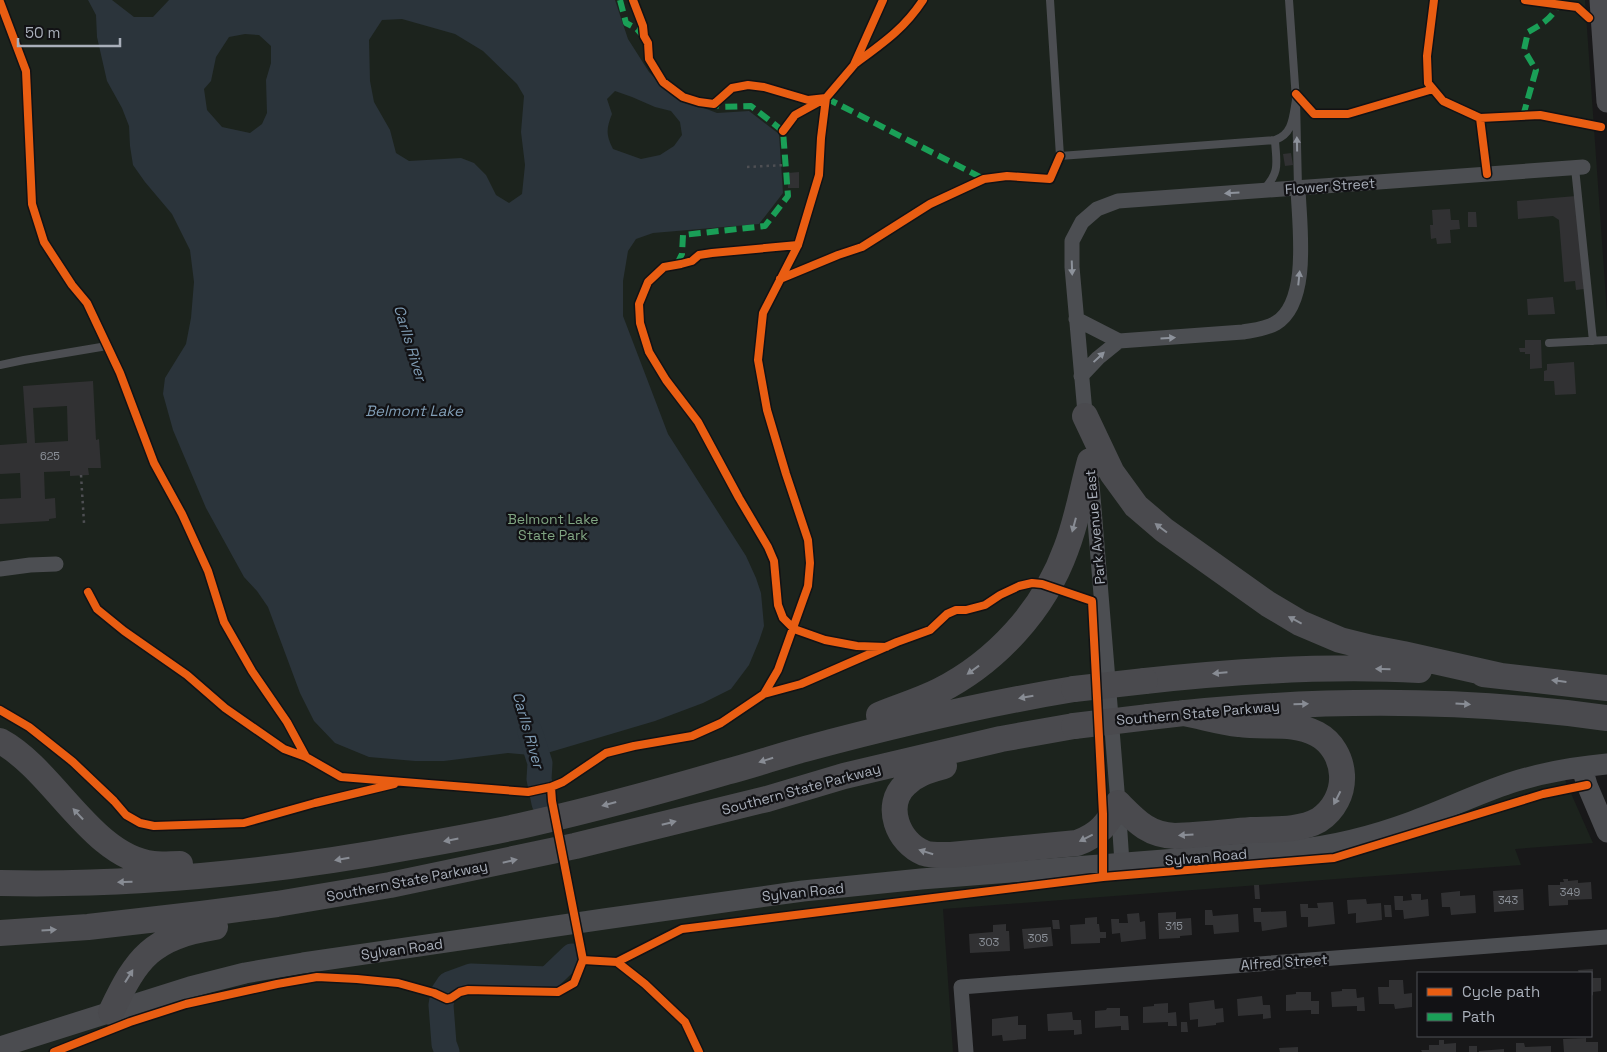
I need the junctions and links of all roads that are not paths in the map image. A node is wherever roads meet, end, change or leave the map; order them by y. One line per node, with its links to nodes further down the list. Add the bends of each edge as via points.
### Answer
1 (1050, 0): 7 (lane, via 1060,156)
2 (1290, 0): 5 (lane)
3 (1600, 0): 4 (street)
4 (1605, 44): 6 (street)
5 (1296, 100): 7 (lane, via 1288,131 1283,138); 9 (lane, one-way to 5)
6 (1607, 102)
7 (1275, 140): 10 (lane, via 1276,171)
8 (1579, 167): 9 (street, Flower Street); 15 (lane)
9 (1298, 188): 10 (street, Flower Street); 14 (street, one-way to 9, via 1243,332 1268,327 1284,318 1294,300 1299,279)
10 (1262, 191): 11 (street, Flower Street, one-way to 11, via 1118,201 1097,208)
11 (1082, 222): 12 (street, Park Avenue East, one-way to 12, via 1072,241)
12 (1076, 319): 14 (street); 19 (street, Park Avenue East)
13 (1607, 340): 15 (lane)
14 (1119, 341): 19 (street, one-way to 14)
15 (1593, 341): 16 (lane)
16 (1550, 343)
17 (107, 346): 18 (lane)
18 (0, 365)
19 (1081, 376): 20 (street, Park Avenue East)
20 (1085, 416): 21 (street, Park Avenue East); 24 (highway, one-way to 20, via 1347,642 1300,623 1276,609 1164,530 1136,506 1112,473)
21 (1090, 461): 30 (highway, one-way to 30, via 1071,536 1060,564 1034,610 1003,645 979,666 939,691); 33 (street, Park Avenue East)
22 (56, 564): 23 (street)
23 (0, 569)
24 (1501, 676): 25 (highway, one-way to 24); 30 (highway, one-way to 30, bridge, via 1325,669 1145,680 1013,699)
25 (1607, 688)
26 (1183, 713): 27 (highway, Southern State Parkway, one-way to 27, via 1302,704 1416,703 1492,706); 28 (highway, Southern State Parkway, bridge, via 1074,726); 33 (highway, one-way to 33, via 1240,724 1289,727 1318,735 1340,760 1342,787 1335,803 1318,820 1295,827 1175,836 1148,830)
27 (1607, 718)
28 (1001, 739): 33 (highway, one-way to 28, via 1102,828 1077,843 941,855 924,853 909,844 899,830 895,816 898,795 905,784 918,774 950,765); 38 (highway, Southern State Parkway, one-way to 28, via 575,846)
29 (0, 741): 36 (highway, one-way to 29, via 154,864 132,858 94,831 34,767)
30 (805, 749): 36 (highway, one-way to 36, via 527,825)
31 (1607, 764): 32 (street, Sylvan Road)
32 (1582, 768): 34 (street); 35 (street, Sylvan Road, via 1538,775 1509,784 1411,822 1348,841 1299,849)
33 (1118, 803): 35 (street, Park Avenue East)
34 (1607, 832)
35 (1122, 863): 41 (street, Sylvan Road, via 803,891 604,918 245,974)
36 (295, 866): 37 (highway, one-way to 37, via 149,881)
37 (0, 883)
38 (314, 898): 39 (highway, Southern State Parkway, one-way to 38, via 126,923); 41 (highway, one-way to 38, via 136,965 165,941)
39 (0, 933)
40 (1607, 937): 43 (street, Alfred Street, via 961,987)
41 (111, 1012): 42 (street, Sylvan Road)
42 (0, 1046)
43 (966, 1052)

